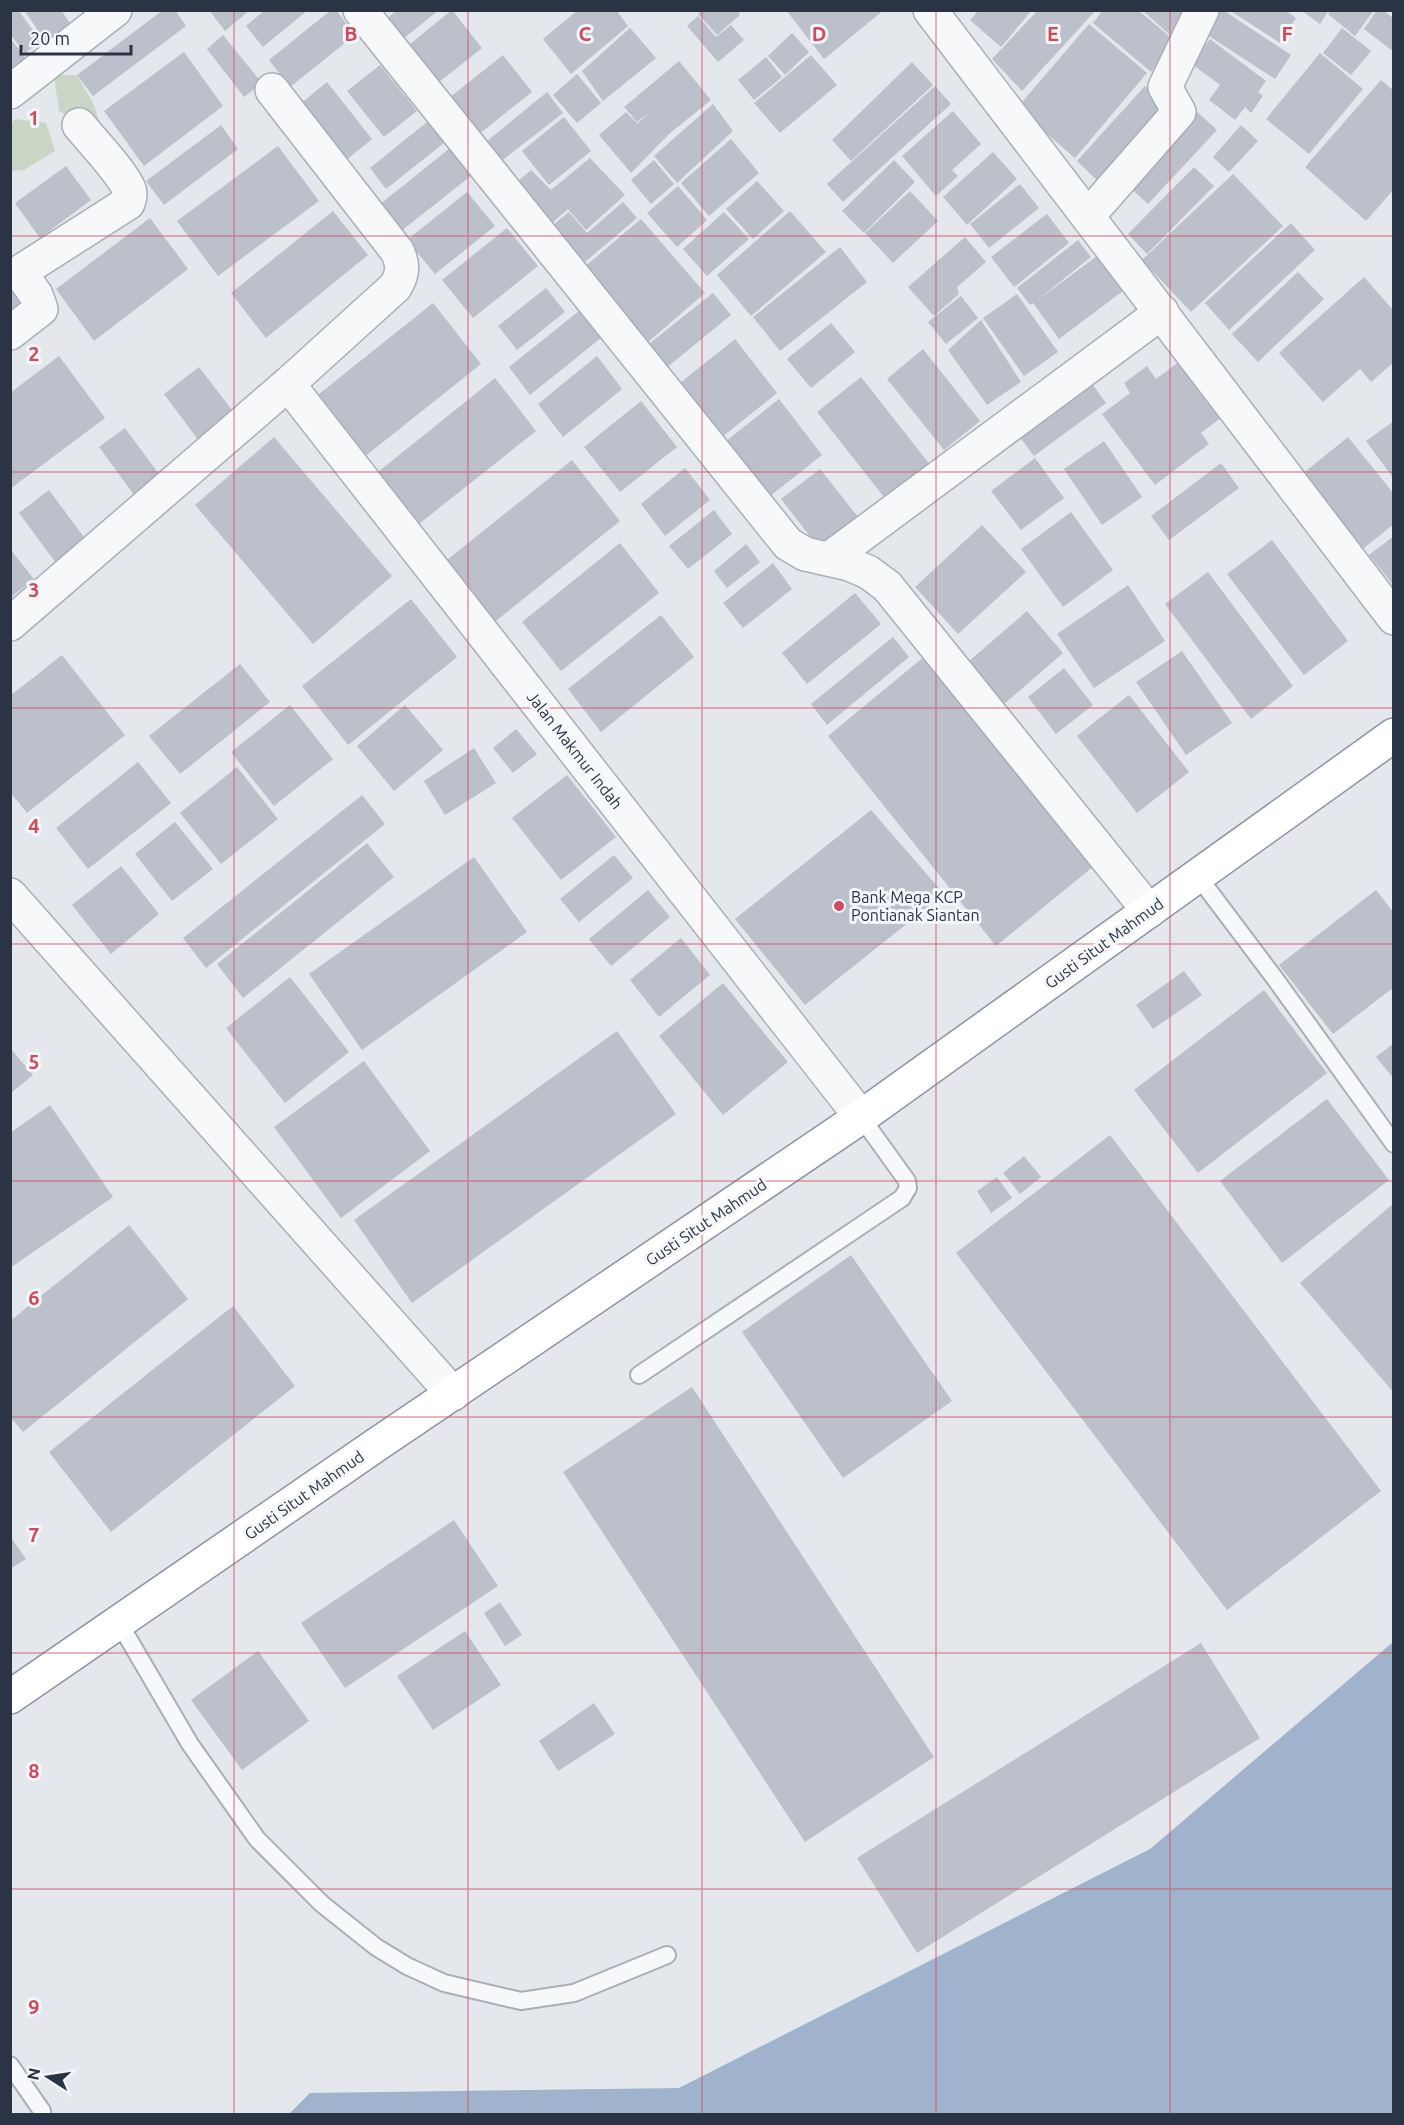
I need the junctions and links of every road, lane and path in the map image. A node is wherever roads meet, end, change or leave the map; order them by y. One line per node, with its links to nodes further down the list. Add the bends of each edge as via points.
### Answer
1 (116, 10): 6 (street)
2 (360, 10): 12 (street, via 788,544 804,554)
3 (930, 10): 8 (street)
4 (1203, 10): 8 (street, via 1165,87 1179,112)
5 (272, 90): 11 (street, via 402,262 402,275 395,287)
6 (10, 92)
7 (79, 125): 10 (street, via 131,196 128,203 23,270 22,275 41,309)
8 (1088, 216): 9 (street)
9 (1162, 312): 12 (street); 13 (street)
10 (10, 333)
11 (288, 384): 14 (street); 19 (street, Jalan Makmur Indah)
12 (829, 560): 18 (street, via 868,572 887,586)
13 (1394, 618)
14 (10, 624)
15 (1394, 735): 16 (highway, Gusti Situt Mahmud)
16 (1197, 875): 18 (highway, Gusti Situt Mahmud); 20 (lane)
17 (10, 896): 22 (street)
18 (1149, 911): 19 (highway, Gusti Situt Mahmud)
19 (861, 1117): 21 (lane, via 907,1181 902,1198); 22 (highway, Gusti Situt Mahmud)
20 (1394, 1144)
21 (639, 1376)
22 (446, 1398): 23 (highway, Gusti Situt Mahmud)
23 (118, 1622): 24 (highway, Gusti Situt Mahmud); 25 (lane, via 190,1744 257,1839 322,1904 407,1966 444,1983 521,2001 574,1993)
24 (10, 1697)
25 (667, 1955)
26 (10, 2065): 27 (lane)
27 (42, 2111)

